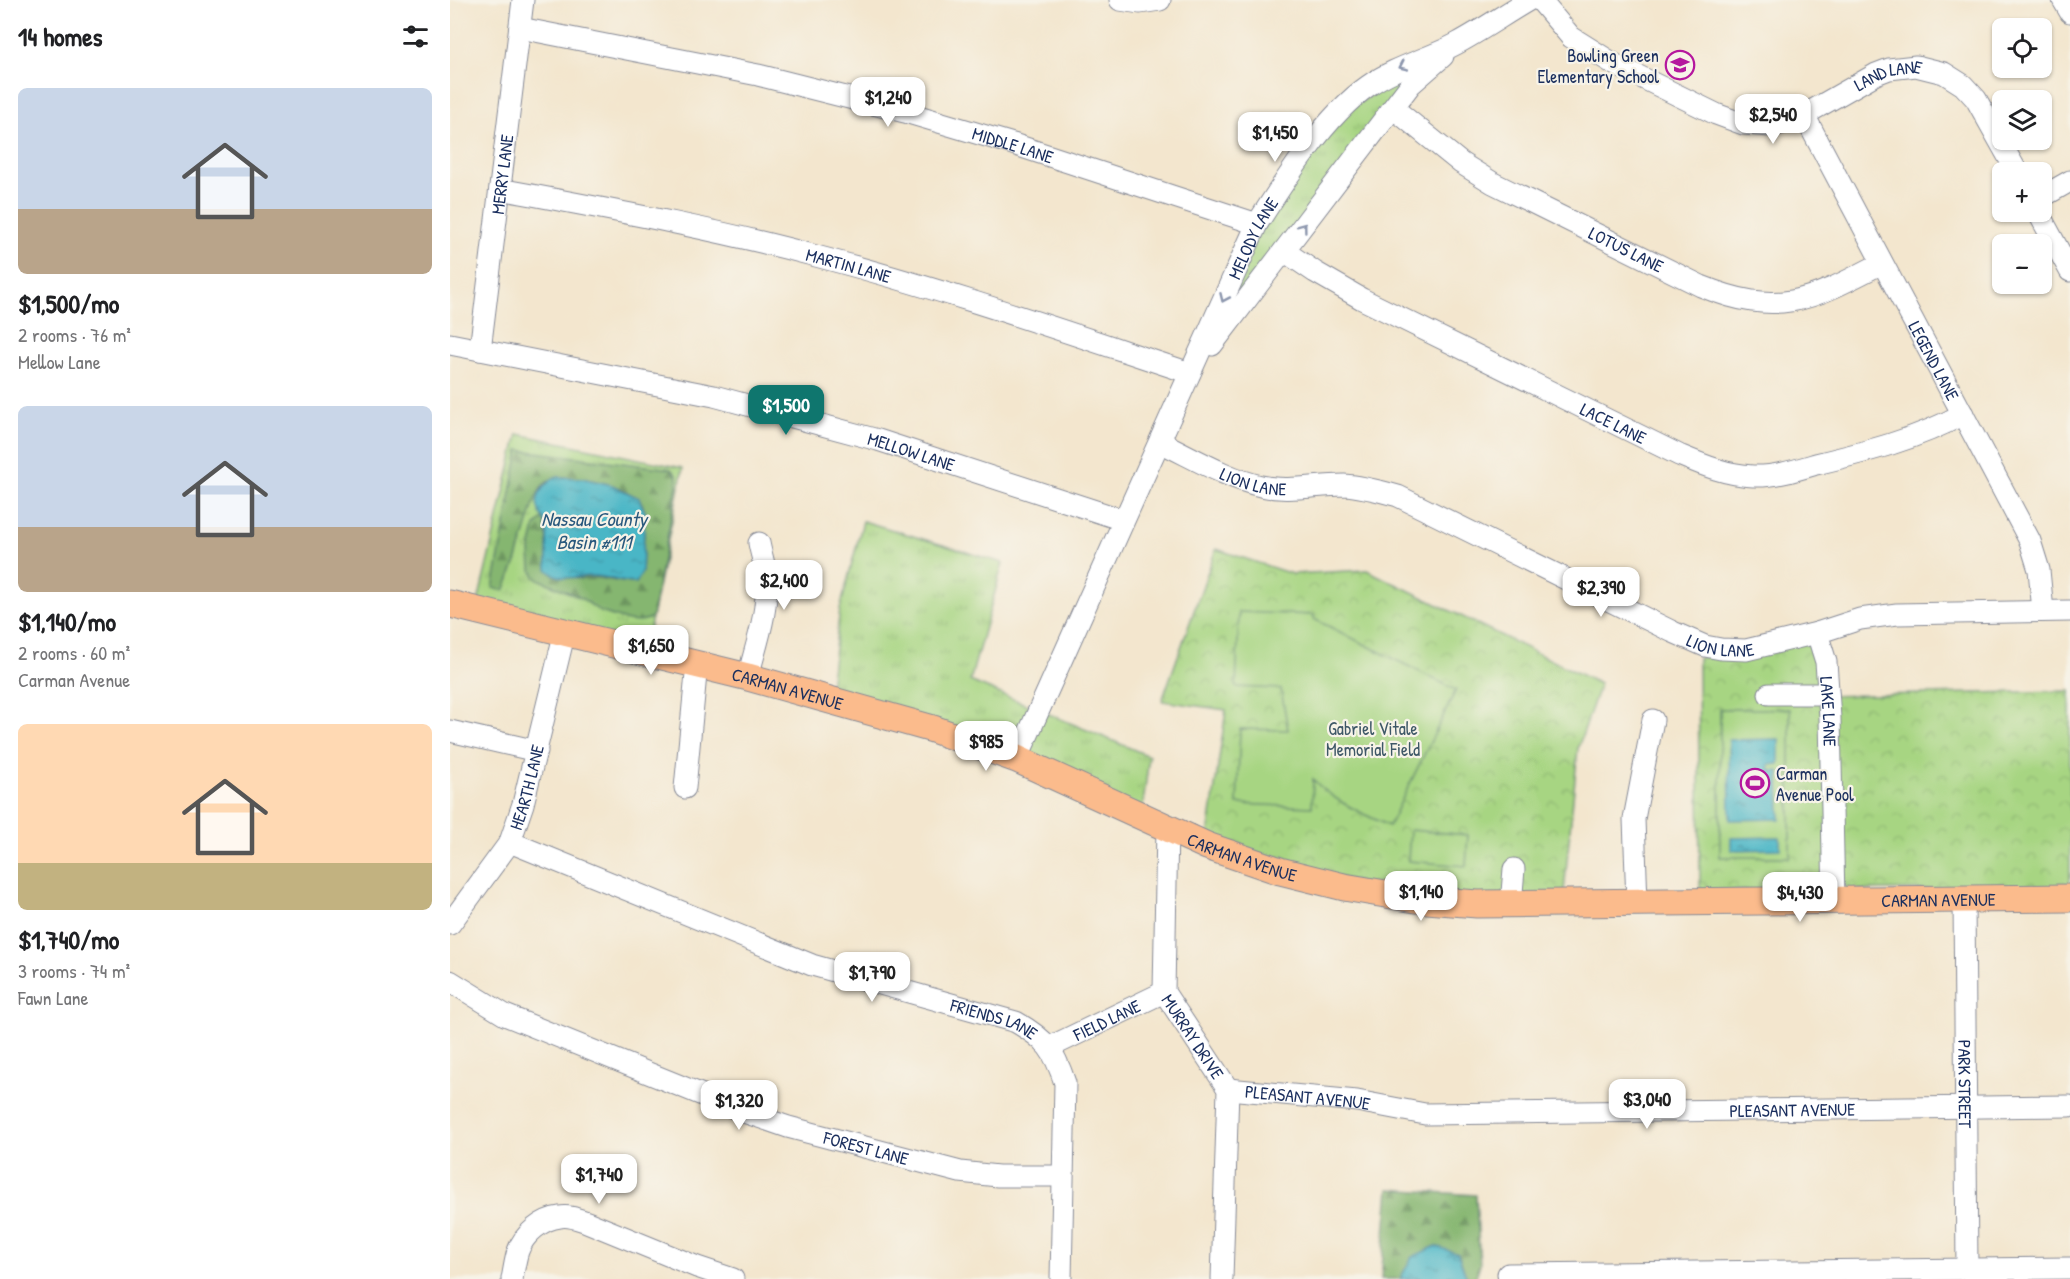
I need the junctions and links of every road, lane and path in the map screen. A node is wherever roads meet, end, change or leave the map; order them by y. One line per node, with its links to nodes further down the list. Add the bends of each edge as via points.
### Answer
1 (523, 0): 8 (street, MERRY LANE)
2 (1120, 0): 3 (street)
3 (1160, 0)
4 (1529, 0): 9 (street, MELODY LANE)
5 (1540, 0): 11 (street, LAND LANE, via 1572,37 1614,64 1716,114 1743,124 1770,126)
6 (2063, 0): 7 (street)
7 (2070, 12)
8 (520, 28): 14 (street, MERRY LANE); 17 (street, MIDDLE LANE, via 758,75 905,112)
9 (1457, 44): 10 (street, MELODY LANE, via 1411,84); 17 (street, MELODY LANE, one-way to 17, via 1385,75 1358,93 1315,140)
10 (1393, 108): 18 (street, MELODY LANE, one-way to 10); 19 (street, LOTUS LANE, via 1461,163 1493,183 1726,296 1769,303 1795,301 1830,290)
11 (1804, 115): 12 (street, LAND LANE, via 1889,69 1916,66 1944,73 1963,85 1976,99); 19 (street, LEGEND LANE)
12 (2011, 162)
13 (2070, 181): 15 (street)
14 (500, 189): 22 (street, MERRY LANE); 23 (street, MARTIN LANE, via 718,231 816,256 943,291)
15 (2052, 191)
16 (2043, 222): 20 (street)
17 (1257, 224): 23 (street, MELODY LANE, one-way to 23)
18 (1284, 251): 23 (street, MELODY LANE); 24 (street, LACE LANE, via 1362,298 1679,455 1719,471 1755,476 1781,473 1902,440)
19 (1882, 263): 24 (street, LEGEND LANE)
20 (2070, 271)
21 (450, 344): 22 (street, MELLOW LANE)
22 (480, 350): 26 (street, MELLOW LANE, via 714,396 878,440)
23 (1190, 373): 25 (street, MELODY LANE)
24 (1963, 414): 30 (street, LEGEND LANE, via 2030,541 2039,570)
25 (1160, 442): 26 (street, MELODY LANE); 32 (street, LION LANE, via 1261,486 1295,489 1344,485 1398,496 1705,646 1746,650)
26 (1123, 520): 40 (street, MELODY LANE)
27 (759, 543): 34 (street, via 766,574 764,615)
28 (450, 604): 31 (main road, CARMAN AVENUE)
29 (2070, 610): 30 (street, LION LANE)
30 (2043, 611): 32 (street, LION LANE, via 1897,614 1860,619)
31 (565, 631): 33 (main road, CARMAN AVENUE); 39 (street, HEARTH LANE)
32 (1817, 633): 36 (street, LAKE LANE, via 1826,662)
33 (697, 664): 34 (main road, CARMAN AVENUE); 41 (street)
34 (748, 677): 40 (main road, CARMAN AVENUE, via 933,729)
35 (1769, 694): 36 (street)
36 (1828, 694): 47 (street, LAKE LANE)
37 (1653, 720): 48 (street, via 1634,819)
38 (450, 731): 39 (street)
39 (537, 750): 43 (street, HEARTH LANE)
40 (1017, 759): 42 (main road, CARMAN AVENUE)
41 (684, 788)
42 (1167, 827): 49 (main road, CARMAN AVENUE, via 1207,846 1280,871 1344,887 1415,899); 52 (street, MURRAY DRIVE)
43 (510, 842): 50 (street, HEARTH LANE); 53 (street, FRIENDS LANE, via 812,965 1016,1022)
44 (1514, 869): 49 (street)
45 (1964, 898): 46 (main road, CARMAN AVENUE); 47 (main road, CARMAN AVENUE); 56 (street, PARK STREET)
46 (2070, 898)
47 (1834, 900): 48 (main road, CARMAN AVENUE)
48 (1636, 903): 49 (main road, CARMAN AVENUE)
49 (1511, 904)
50 (450, 924)
51 (450, 981): 57 (street, FOREST LANE, via 505,1014 788,1127 960,1172)
52 (1164, 992): 53 (street, FIELD LANE); 54 (street, MURRAY DRIVE)
53 (1050, 1047): 57 (street, FRIENDS LANE, via 1065,1083)
54 (1228, 1089): 56 (street, PLEASANT AVENUE, via 1357,1101 1425,1114); 65 (street, MURRAY DRIVE)
55 (2070, 1106): 56 (street, PLEASANT AVENUE)
56 (1966, 1107): 59 (street, PARK STREET)
57 (1062, 1176): 64 (street, FRIENDS LANE)
58 (2070, 1268): 59 (street)
59 (1967, 1269): 61 (street)
60 (1508, 1274): 61 (street)
61 (1821, 1274)
62 (512, 1279): 63 (street, via 525,1237 560,1216 587,1221)
63 (734, 1279)
64 (1061, 1279)
65 (1222, 1279)

